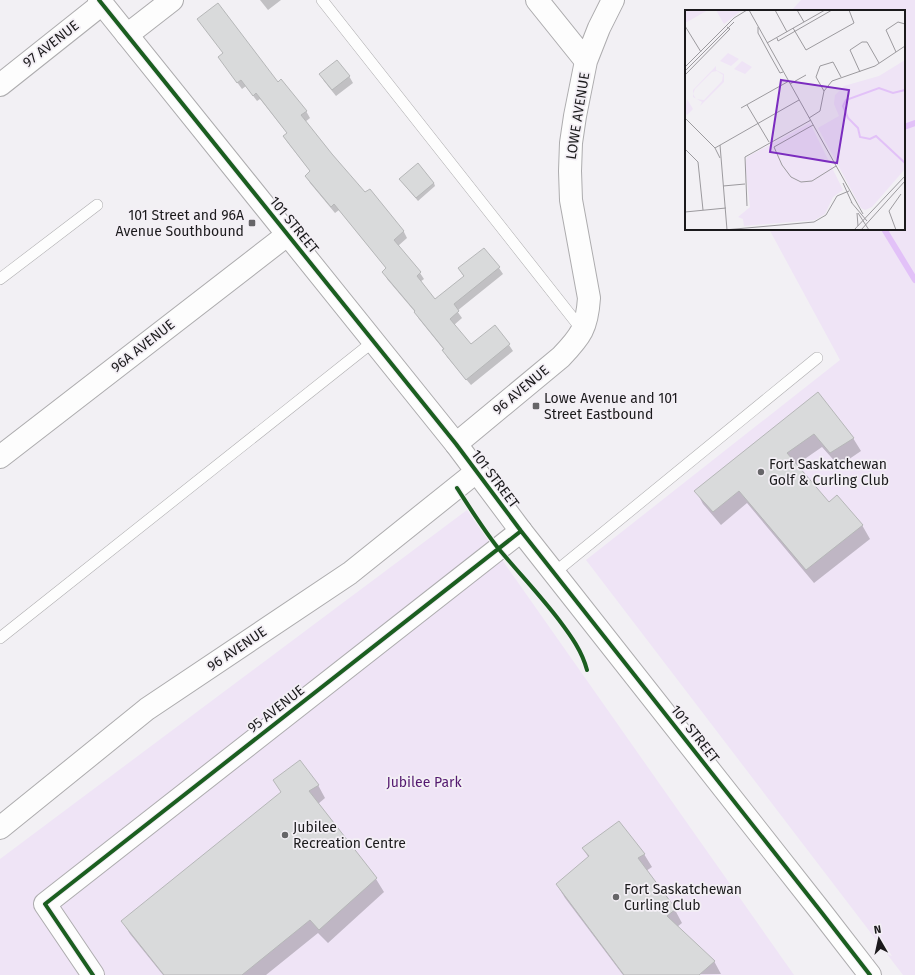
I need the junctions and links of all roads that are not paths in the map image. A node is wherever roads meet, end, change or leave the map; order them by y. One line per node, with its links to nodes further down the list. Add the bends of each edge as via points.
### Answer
1 (172, 0): 6 (street)
2 (322, 0): 12 (lane)
3 (537, 0): 7 (street)
4 (613, 0): 7 (street, LOWE AVENUE)
5 (101, 2): 6 (street, 101 STREET); 8 (street, 97 AVENUE)
6 (127, 35): 10 (street, 101 STREET)
7 (586, 61): 12 (street, LOWE AVENUE, via 571,143 570,171 571,200 589,298)
8 (0, 85)
9 (96, 205): 11 (lane)
10 (287, 235): 13 (street, 101 STREET); 16 (street, 96A AVENUE)
11 (0, 279)
12 (583, 331): 15 (street, 96 AVENUE, via 561,357)
13 (374, 341): 15 (street, 101 STREET); 20 (lane)
14 (817, 358): 19 (lane)
15 (456, 444): 17 (street, 101 STREET)
16 (0, 457)
17 (476, 472): 18 (street, 101 STREET); 21 (street, 96 AVENUE, via 350,573 147,709)
18 (521, 531): 19 (street, 101 STREET); 22 (street, 95 AVENUE, via 45,904)
19 (554, 573): 23 (street, 101 STREET)
20 (0, 638)
21 (0, 828)
22 (93, 975)
23 (870, 975)

